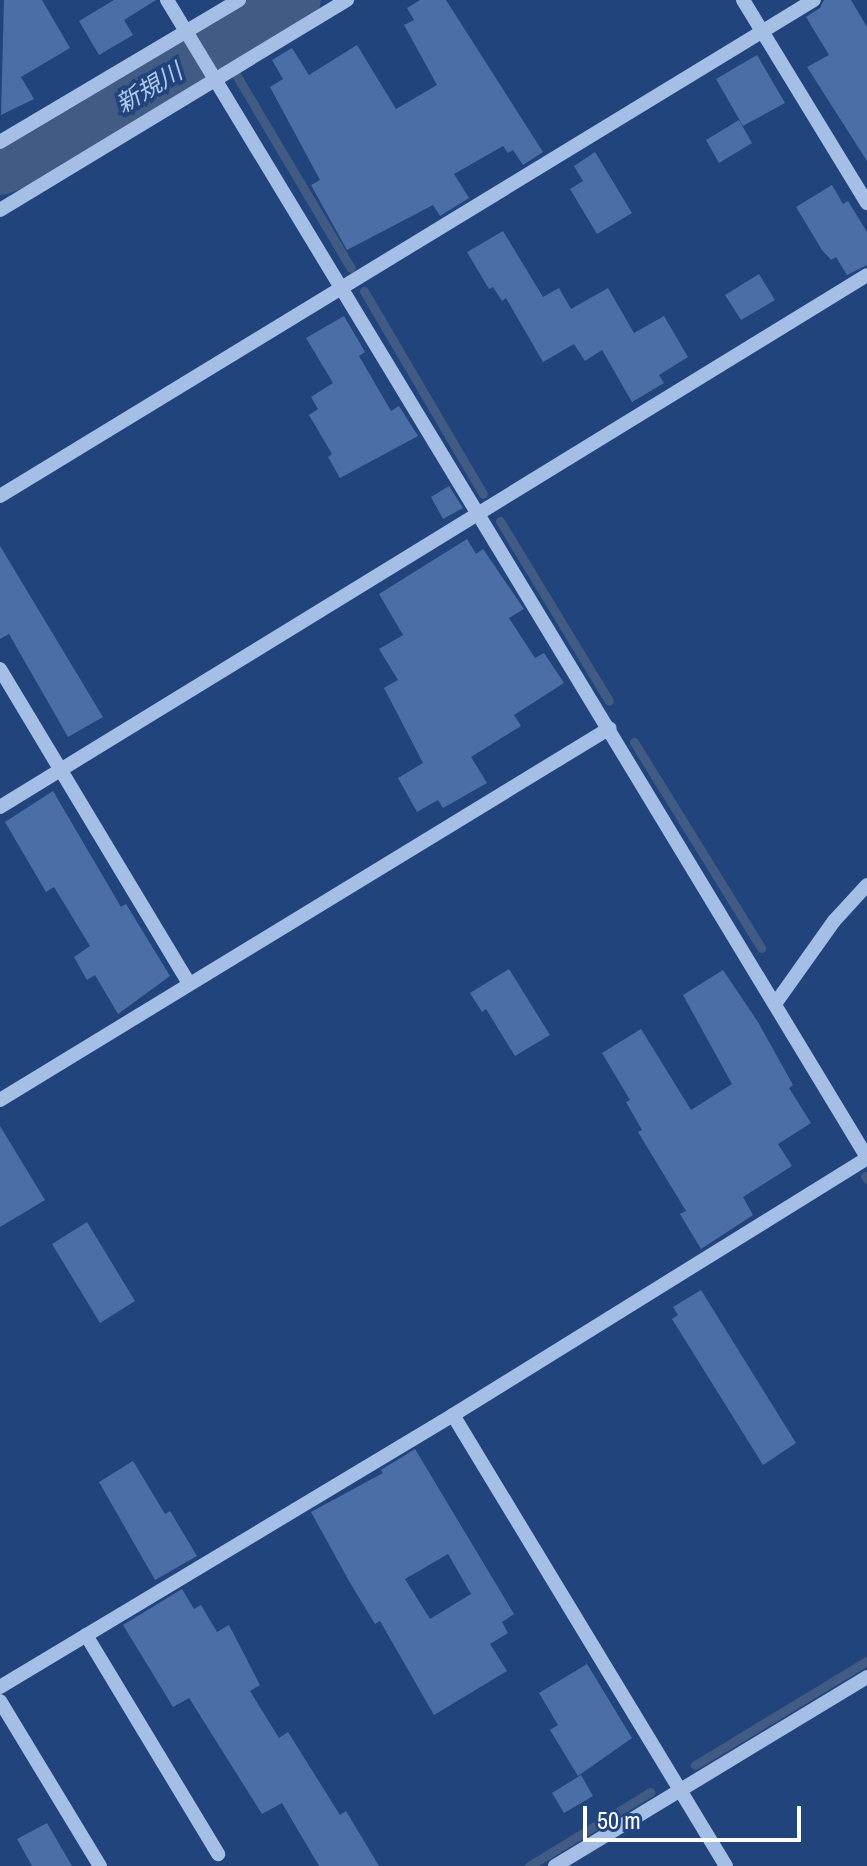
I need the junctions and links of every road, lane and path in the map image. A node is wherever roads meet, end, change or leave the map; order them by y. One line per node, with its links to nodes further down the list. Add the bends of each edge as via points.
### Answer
1 (167, 0): 7 (street)
2 (239, 0): 7 (street)
3 (347, 0): 8 (street)
4 (743, 0): 6 (street)
5 (814, 0): 6 (street)
6 (763, 32): 10 (street); 13 (street)
7 (187, 34): 8 (street); 9 (street)
8 (217, 76): 11 (street); 13 (street)
9 (0, 142)
10 (867, 203)
11 (0, 210)
12 (867, 275): 15 (street)
13 (343, 287): 14 (street); 15 (street)
14 (0, 496)
15 (478, 513): 17 (street); 18 (street)
16 (0, 669): 18 (street)
17 (610, 728): 21 (street); 22 (street)
18 (61, 770): 19 (street); 21 (street)
19 (0, 807)
20 (867, 885): 22 (street, via 834,921)
21 (189, 983): 23 (street)
22 (775, 1004): 24 (street)
23 (0, 1100)
24 (867, 1158): 25 (street)
25 (453, 1415): 26 (street); 30 (street)
26 (86, 1635): 28 (street); 31 (street)
27 (867, 1677): 30 (street)
28 (0, 1687)
29 (0, 1701): 32 (street)
30 (680, 1791): 33 (street); 34 (street)
31 (218, 1854)
32 (100, 1866)
33 (555, 1866)
34 (726, 1866)

